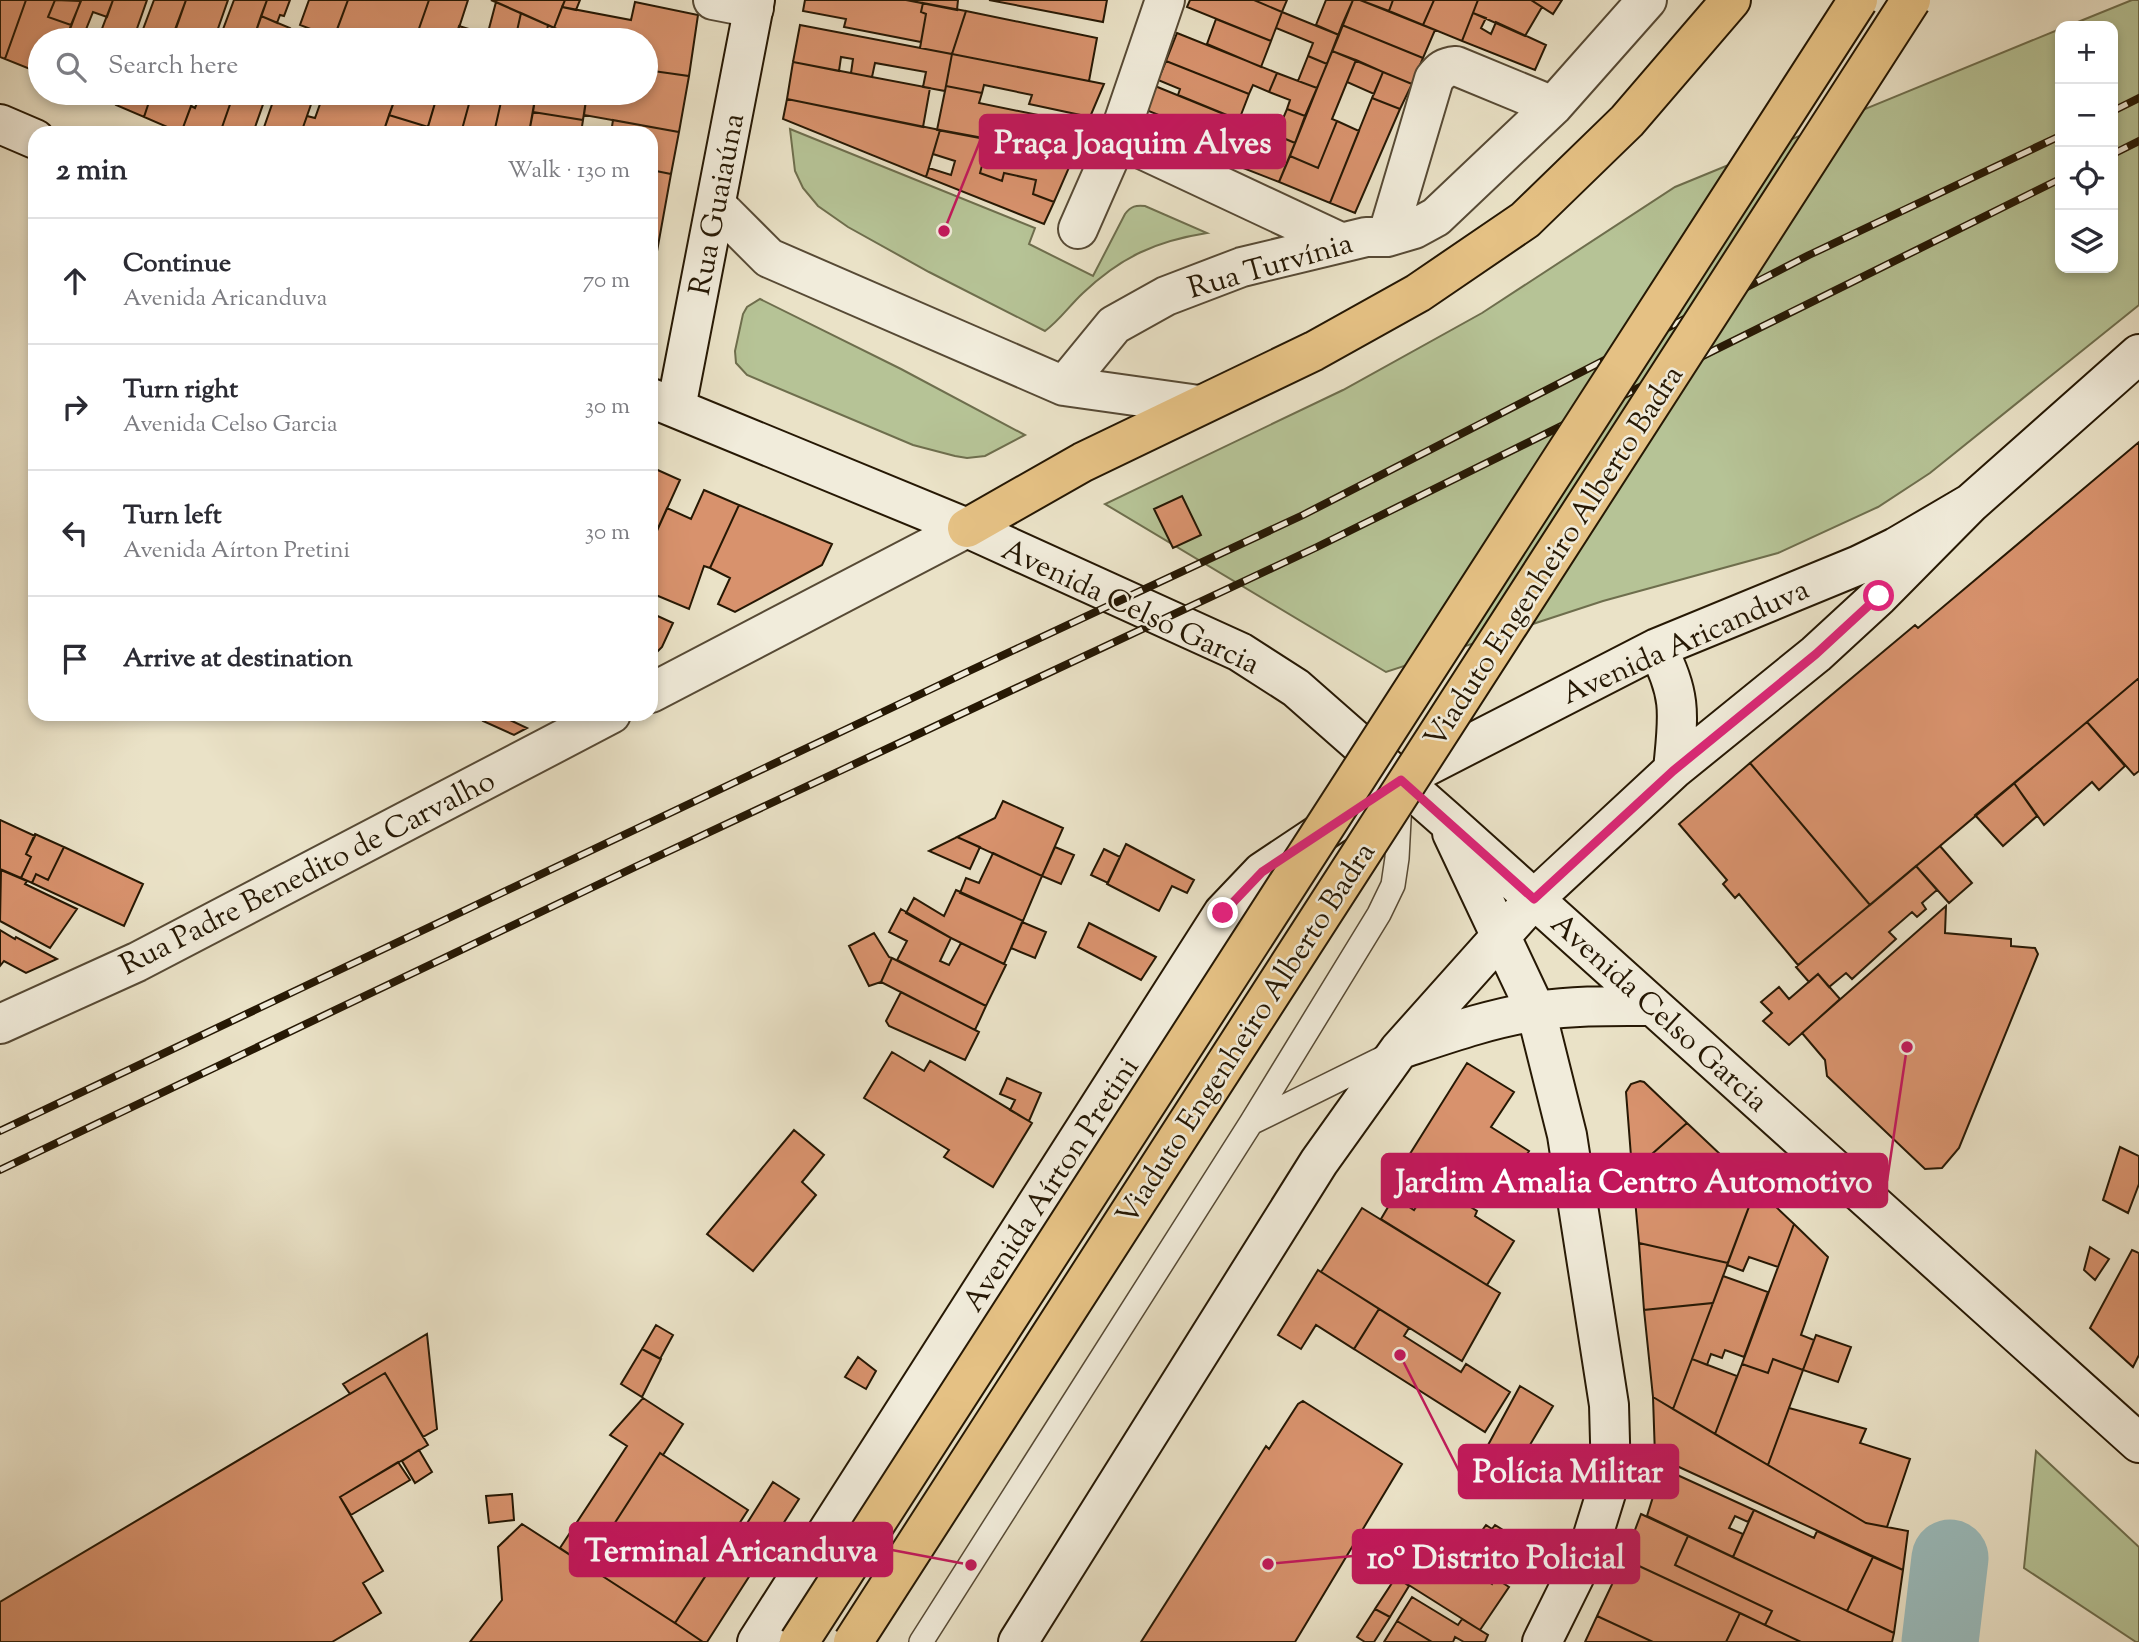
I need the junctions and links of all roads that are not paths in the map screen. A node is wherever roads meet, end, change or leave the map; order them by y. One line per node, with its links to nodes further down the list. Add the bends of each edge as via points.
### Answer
1 (713, 0): 7 (main road)
2 (1165, 0): 9 (main road)
3 (1647, 0): 8 (main road, Rua Turvínia)
4 (1731, 0): 19 (highway, via 1627,121 1525,220 1418,293 1314,351)
5 (1858, 0): 37 (highway, Viaduto Engenheiro Alberto Badra, bridge)
6 (1911, 0): 38 (highway, Viaduto Engenheiro Alberto Badra, bridge)
7 (754, 4): 10 (main road, Rua Guaiaúna)
8 (1553, 106): 12 (main road, Rua Turvínia, via 1436,216); 12 (main road, Rua Turvínia, via 1456,66 1440,71)
9 (1118, 138): 11 (main road); 13 (main road)
10 (716, 205): 14 (main road); 15 (main road, Rua Guaiaúna)
11 (1078, 229)
12 (1387, 237): 13 (main road, Rua Turvínia)
13 (1340, 242): 17 (main road, Rua Turvínia, via 1242,267 1166,296 1114,325)
14 (769, 258): 15 (main road); 17 (main road)
15 (706, 260): 18 (main road, Rua Guaiaúna)
16 (2139, 354): 20 (main road, Avenida Aricanduva)
17 (1064, 386): 19 (main road)
18 (664, 403): 21 (main road, Avenida Celso Garcia)
19 (1199, 405): 21 (highway, via 1083,461)
20 (1971, 503): 22 (main road, Avenida Aricanduva, via 1859,565); 25 (main road, Avenida Aricanduva, via 1816,654)
21 (967, 528): 23 (main road); 26 (main road, Avenida Celso Garcia, via 1240,652 1296,688)
22 (1657, 648): 25 (main road, via 1676,691 1679,715); 26 (main road, Avenida Aricanduva)
23 (658, 689)
24 (598, 721): 32 (main road, Rua Padre Benedito de Carvalho, via 137,962)
25 (1673, 771): 28 (main road, Avenida Aricanduva)
26 (1401, 780): 27 (main road, Avenida Celso Garcia); 34 (lane, via 1393,885); 36 (main road, Avenida Aírton Pretini, via 1262,872 1223,913)
27 (1445, 819): 28 (main road, Avenida Celso Garcia); 29 (main road)
28 (1534, 899): 29 (main road); 30 (main road, Avenida Celso Garcia)
29 (1500, 935): 31 (main road); 33 (main road)
30 (1652, 1006): 31 (main road); 35 (main road, Avenida Celso Garcia)
31 (1536, 1011): 33 (main road, via 1474,1025); 41 (main road, via 1567,1135 1609,1405 1611,1477 1590,1545)
32 (0, 1024)
33 (1399, 1050): 34 (lane); 40 (main road, via 1319,1162)
34 (1251, 1123): 39 (lane)
35 (2139, 1443)
36 (757, 1642)
37 (799, 1642)
38 (853, 1642)
39 (921, 1642)
40 (1018, 1642)
41 (1542, 1642)

